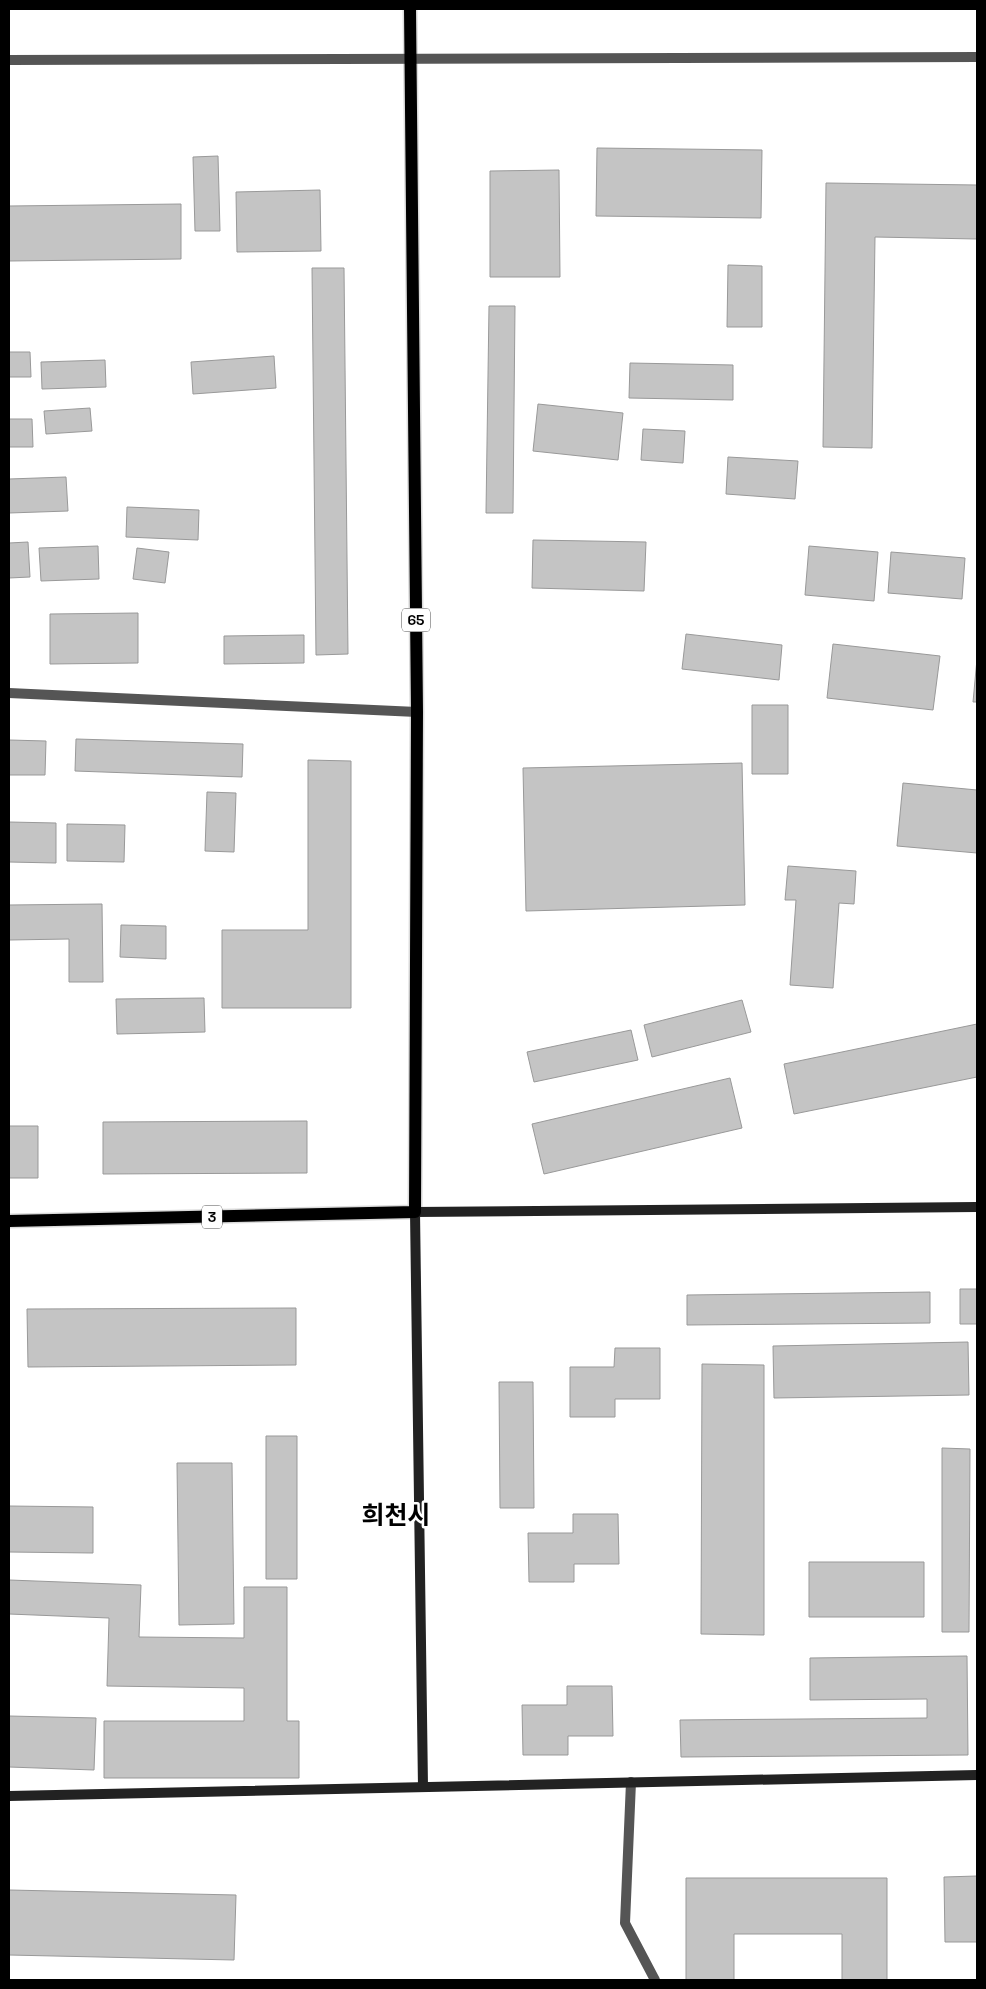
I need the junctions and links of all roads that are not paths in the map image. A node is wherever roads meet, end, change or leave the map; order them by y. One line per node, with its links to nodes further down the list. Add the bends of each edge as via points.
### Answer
1 (410, 9): 3 (main road, 65)
2 (977, 57): 3 (street)
3 (410, 59): 4 (street); 6 (main road, 65)
4 (9, 60)
5 (9, 693): 6 (street)
6 (417, 712): 8 (main road, 65)
7 (977, 1206): 8 (street, 3)
8 (415, 1212): 9 (main road, 3); 12 (street)
9 (9, 1221)
10 (977, 1775): 11 (street)
11 (631, 1782): 12 (street); 14 (street, via 626,1924)
12 (422, 1787): 13 (street)
13 (9, 1796)
14 (655, 1980)

